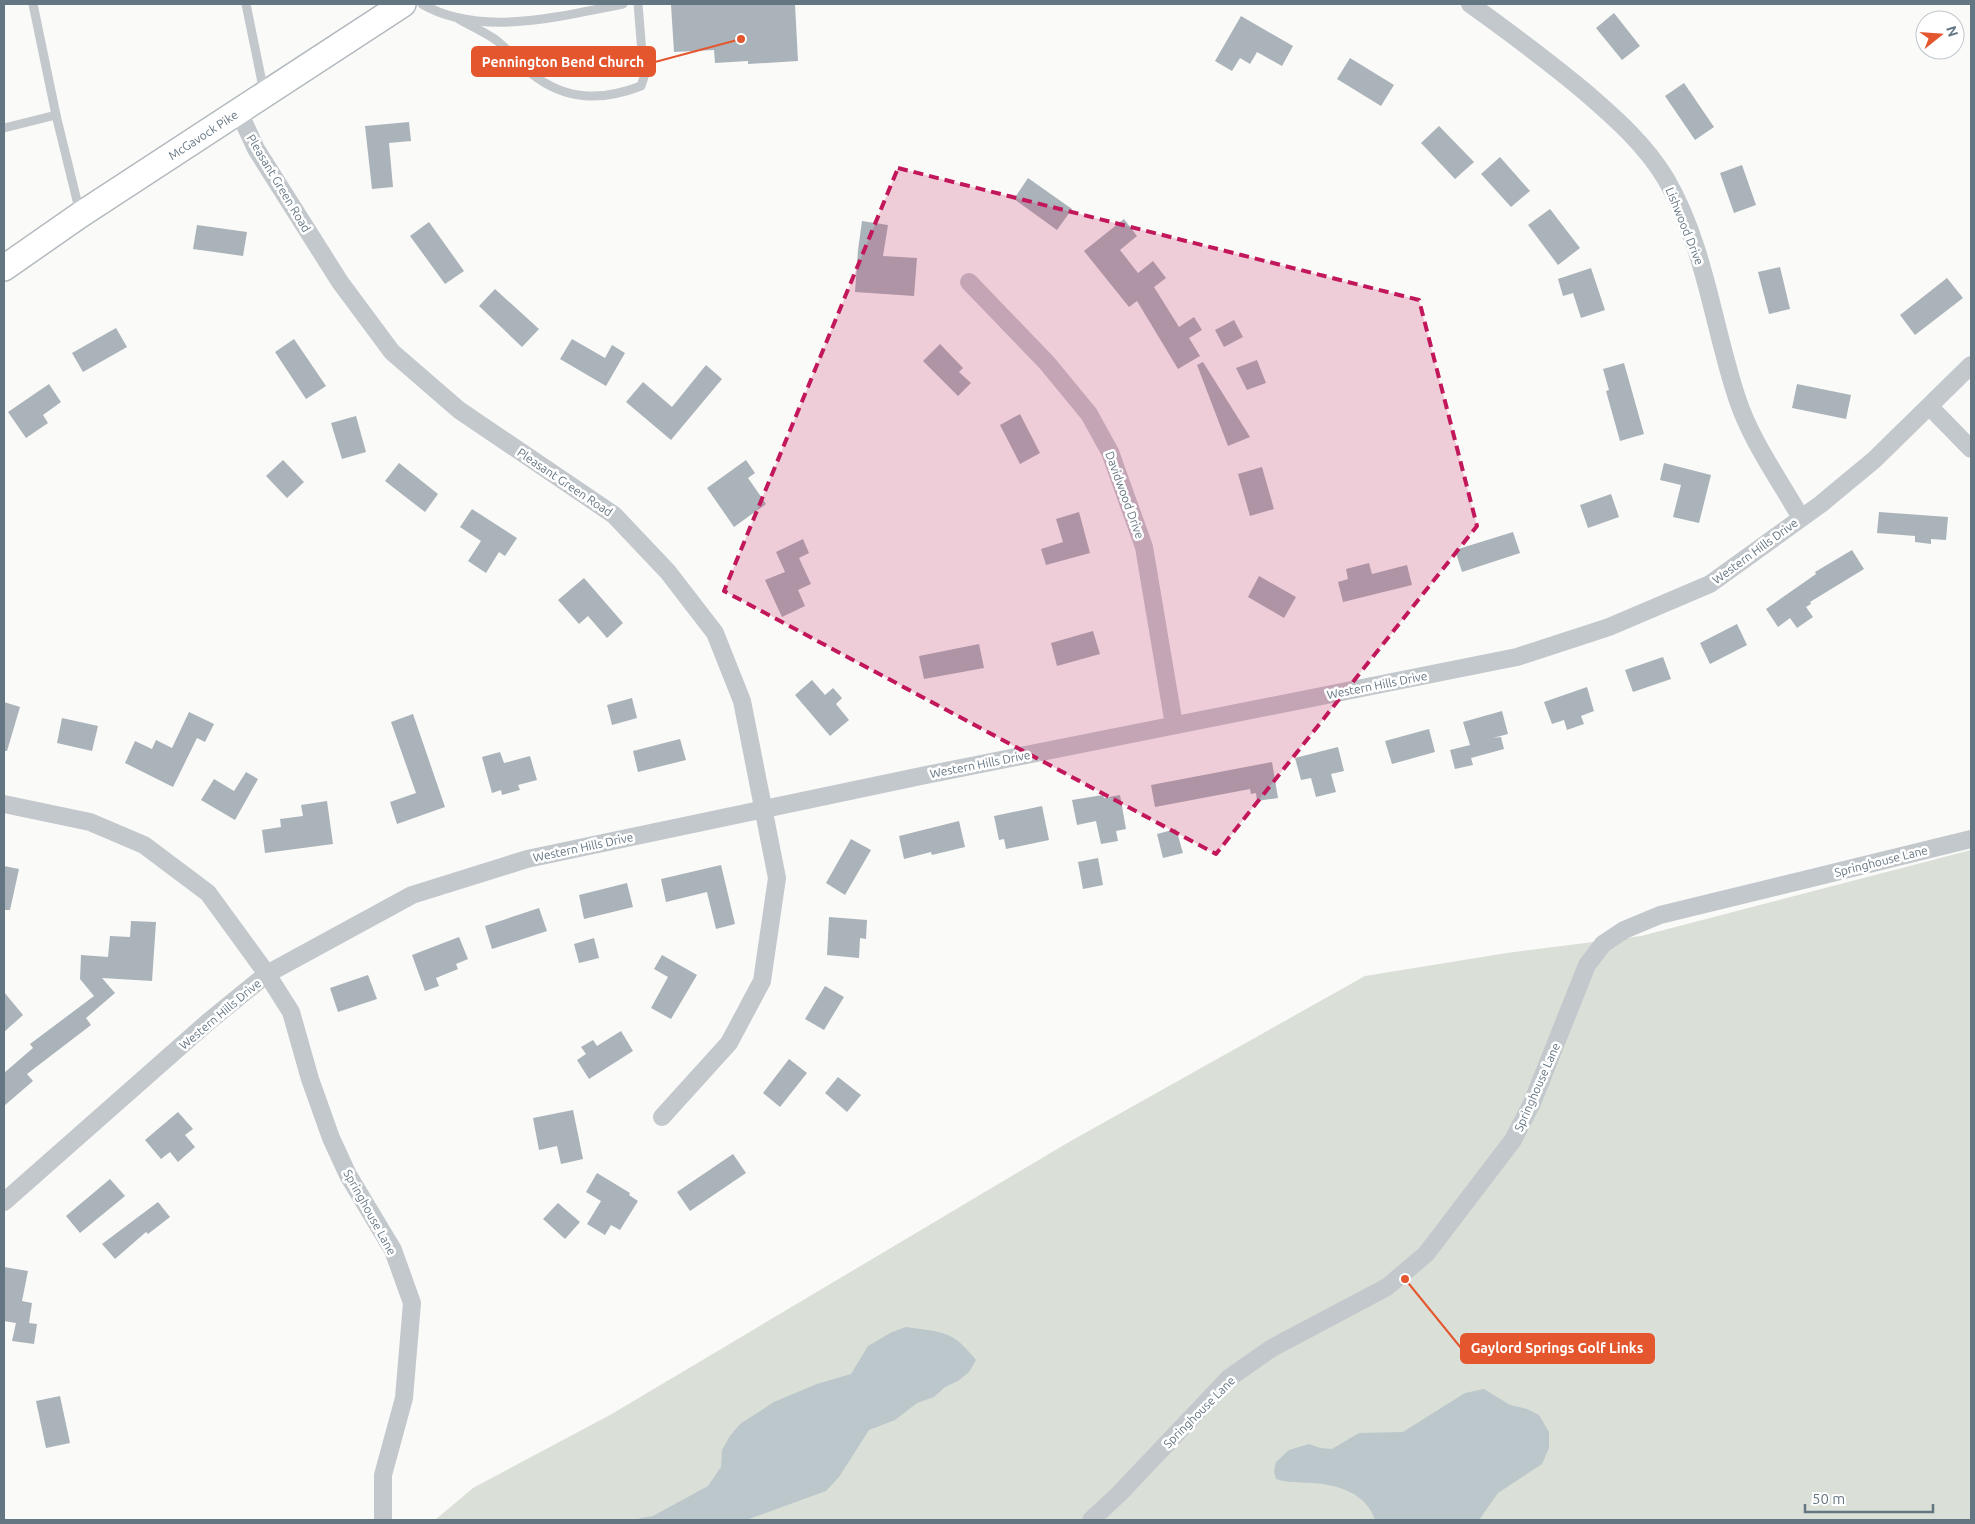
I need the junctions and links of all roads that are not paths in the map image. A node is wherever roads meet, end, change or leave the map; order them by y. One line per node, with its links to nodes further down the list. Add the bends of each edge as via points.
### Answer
1 (33, 4): 11 (lane)
2 (246, 4): 9 (lane)
3 (403, 4): 9 (main road, McGavock Pike)
4 (422, 4): 8 (lane, via 437,13)
5 (623, 4): 8 (lane, via 541,20)
6 (638, 4): 8 (lane, via 644,77 641,86 605,97 571,94 548,85 496,40)
7 (1470, 4): 19 (street, Lishwood Drive, via 1602,106 1631,133 1665,178 1678,202 1699,259 1746,423)
8 (459, 19)
9 (264, 94): 10 (main road, McGavock Pike)
10 (239, 112): 13 (main road, McGavock Pike); 22 (street, Pleasant Green Road, via 256,149 340,282 392,352 459,410 614,515 668,572 715,633 742,701)
11 (56, 115): 12 (lane); 13 (lane)
12 (4, 128)
13 (80, 215): 14 (main road, McGavock Pike)
14 (4, 268)
15 (969, 282): 20 (street, Davidwood Drive, via 1047,363 1089,414 1110,452 1144,547)
16 (1971, 365): 17 (street, Western Hills Drive)
17 (1930, 407): 18 (street); 19 (street, Western Hills Drive, via 1874,460)
18 (1971, 449)
19 (1801, 518): 20 (street, Western Hills Drive, via 1710,584 1610,628 1516,657)
20 (1174, 725): 22 (street, Western Hills Drive)
21 (4, 804): 24 (street, Springhouse Lane, via 90,822 144,845 208,893)
22 (763, 810): 24 (street, Western Hills Drive, via 527,859 412,895); 25 (street, Pleasant Green Road, via 777,878 762,981 729,1043)
23 (1971, 839): 28 (street, Springhouse Lane, via 1660,915 1624,930 1603,944 1587,965 1532,1103 1513,1140 1426,1254 1387,1287 1272,1348 1229,1378)
24 (267, 974): 26 (street, Western Hills Drive); 27 (street, Springhouse Lane, via 291,1012 331,1138 348,1175 393,1250 412,1303 404,1398 383,1474)
25 (662, 1117)
26 (4, 1202)
27 (383, 1520)
28 (1091, 1520)

